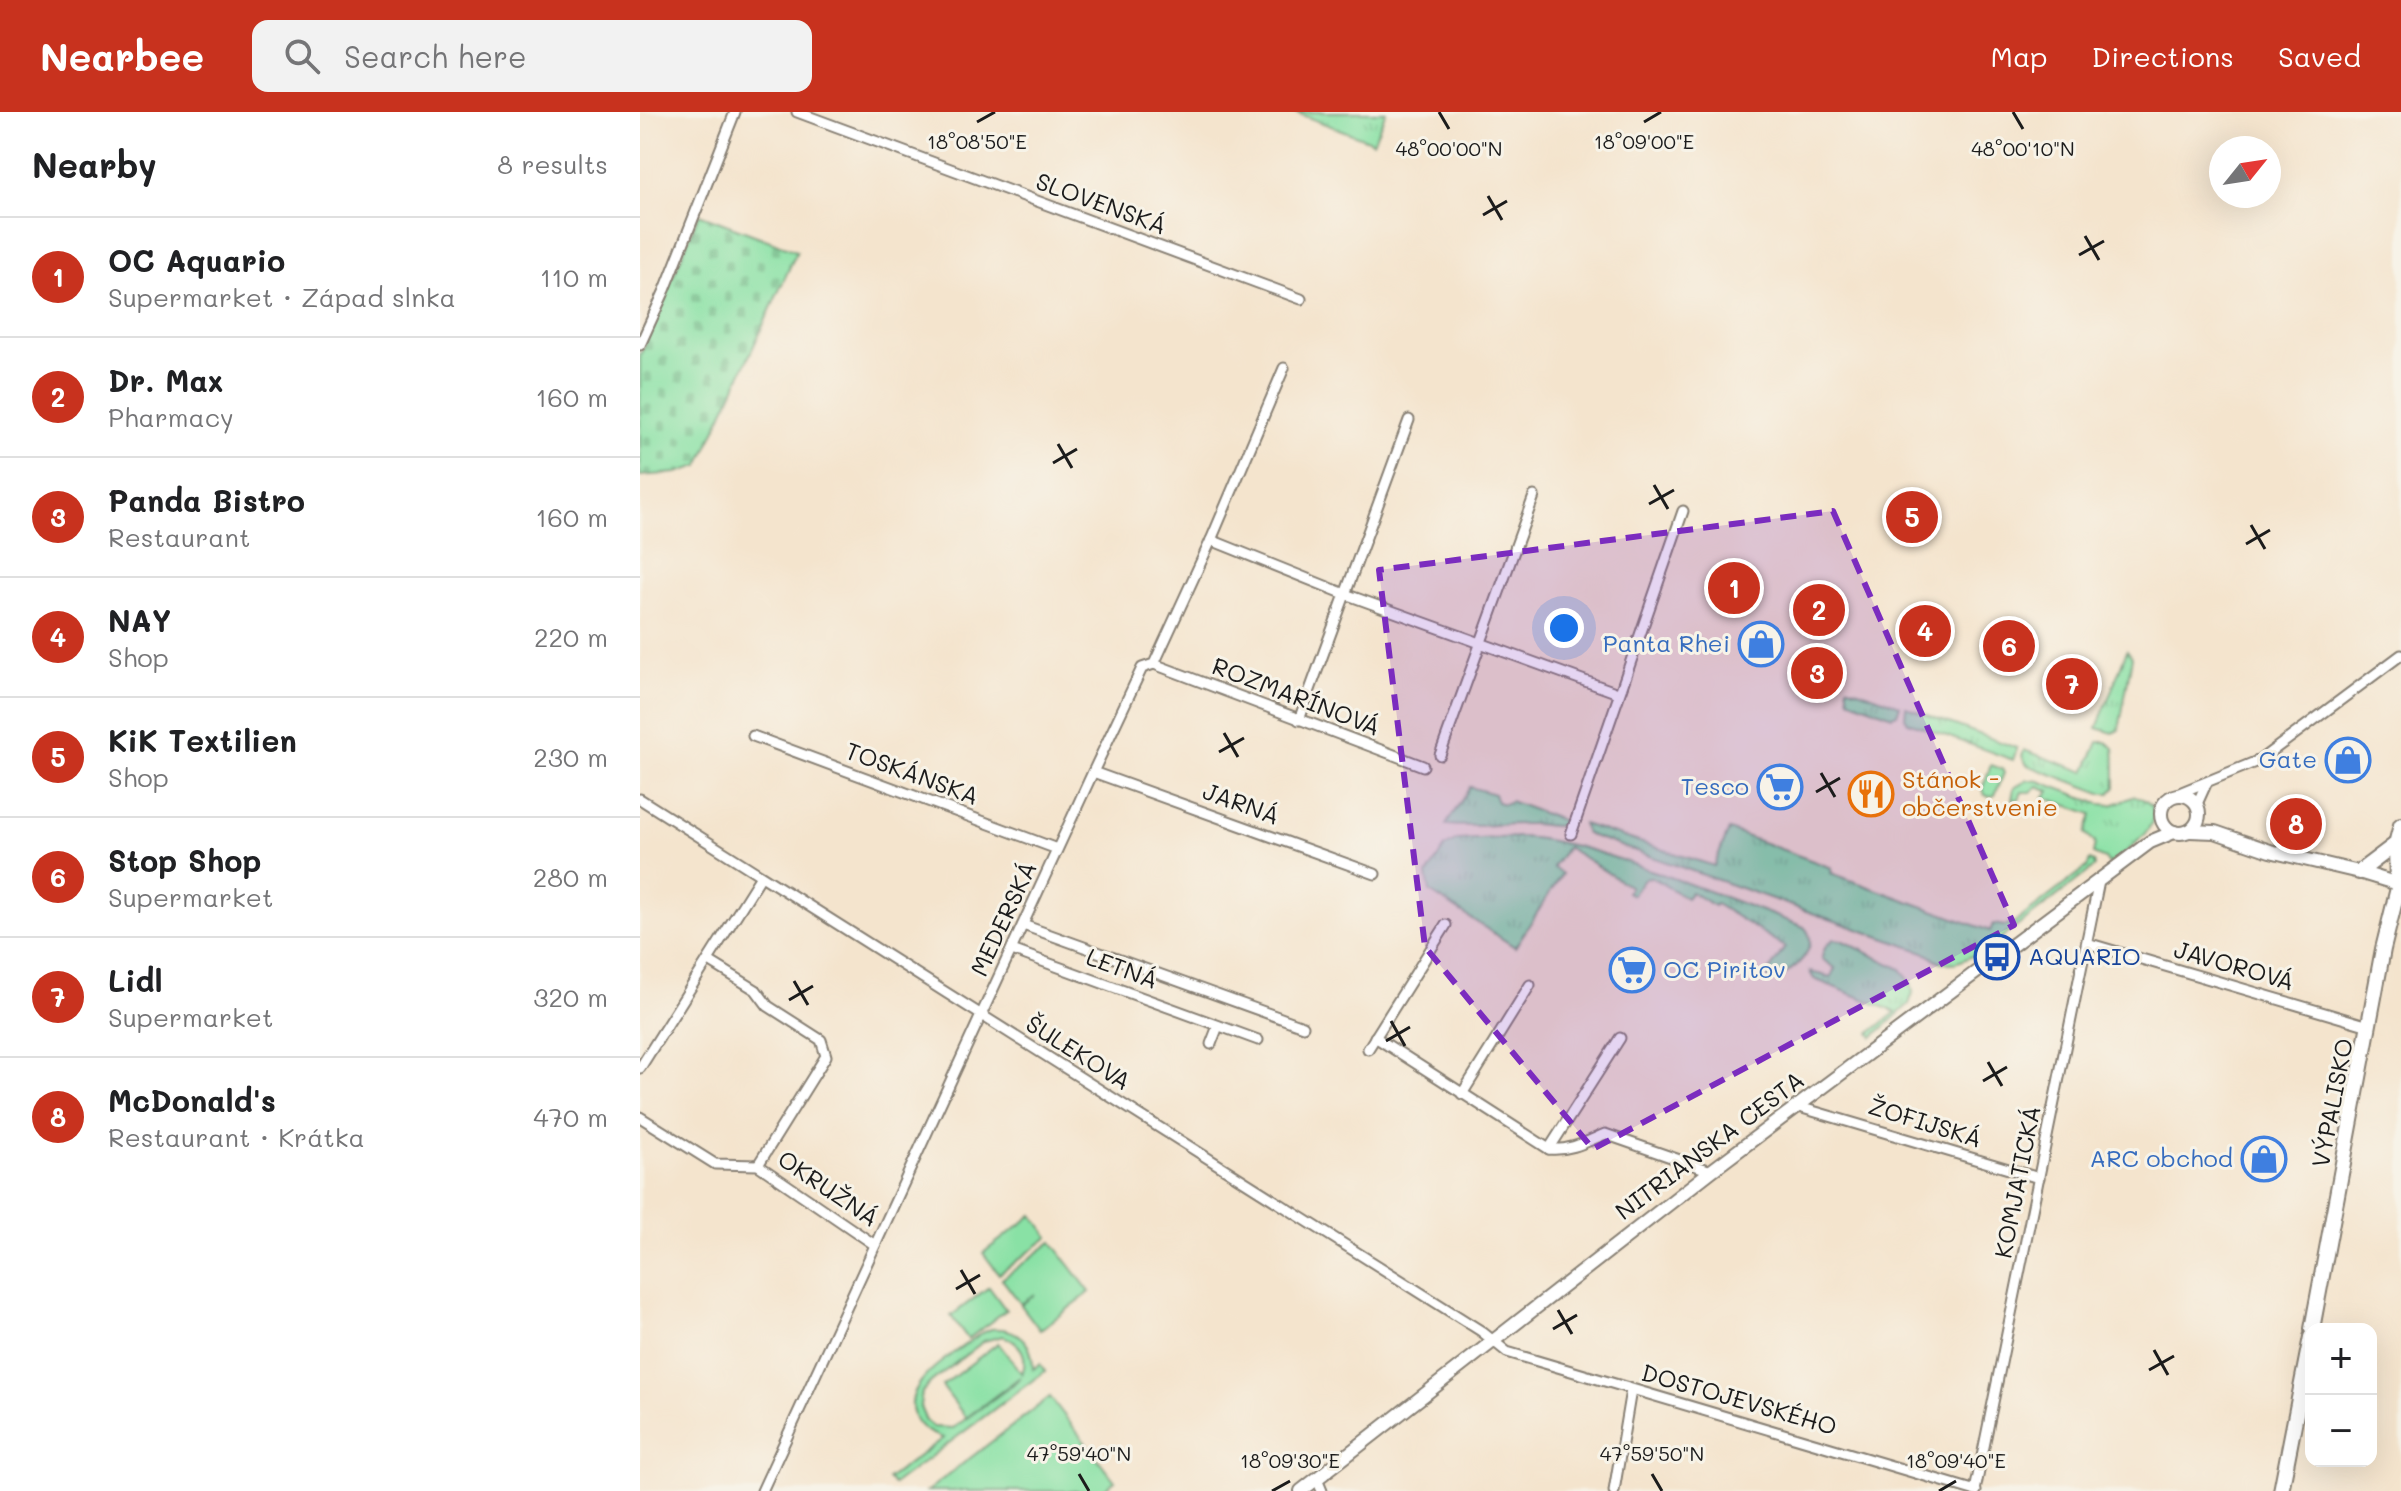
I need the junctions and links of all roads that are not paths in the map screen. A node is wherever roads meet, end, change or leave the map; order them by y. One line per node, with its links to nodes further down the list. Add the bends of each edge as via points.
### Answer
1 (735, 112): 4 (street)
2 (797, 112): 3 (street, SLOVENSKÁ)
3 (1301, 299)
4 (640, 345)
5 (1284, 368): 9 (street, MEDERSKÁ)
6 (1409, 420): 10 (street)
7 (1534, 496): 11 (street)
8 (1683, 511): 14 (street)
9 (1211, 540): 10 (street); 13 (street, MEDERSKÁ)
10 (1345, 594): 11 (street); 15 (street)
11 (1481, 642): 14 (street); 17 (street)
12 (2401, 655): 20 (street, via 2268,755)
13 (1154, 664): 15 (street, ROZMARÍNOVÁ); 19 (street, MEDERSKÁ, via 1142,668)
14 (1618, 693): 29 (street)
15 (1299, 720): 18 (street, ROZMARÍNOVÁ)
16 (753, 736): 32 (street, TOSKÁNSKA)
17 (1440, 755)
18 (1423, 766)
19 (1093, 772): 32 (street, MEDERSKÁ); 34 (street, JARNÁ)
20 (2206, 784): 21 (street); 23 (street)
21 (2177, 794): 23 (main road, via 2189,796); 24 (main road, via 2164,802)
22 (640, 799): 35 (street, ŠULEKOVA)
23 (2198, 808): 26 (main road, via 2197,824); 28 (main road)
24 (2162, 820): 27 (main road); 30 (main road, NITRIANSKA CESTA)
25 (2401, 825): 31 (main road, VÝPALISKO)
26 (2189, 831): 27 (main road); 28 (main road)
27 (2174, 832): 30 (main road, NITRIANSKA CESTA)
28 (2215, 832): 33 (main road)
29 (1571, 834)
30 (2150, 842): 36 (main road, NITRIANSKA CESTA)
31 (2396, 844): 33 (main road); 37 (main road, VÝPALISKO)
32 (1057, 849): 38 (street, MEDERSKÁ)
33 (2359, 872): 37 (main road)
34 (1375, 874)
35 (761, 876): 42 (street); 44 (street, ŠULEKOVA)
36 (2099, 881): 40 (street, KOMJATICKÁ); 55 (main road, NITRIANSKA CESTA)
37 (2400, 882): 47 (main road, VÝPALISKO)
38 (1023, 925): 41 (street, MEDERSKÁ); 46 (street)
39 (1446, 925): 48 (street)
40 (2087, 943): 47 (street, JAVOROVÁ); 62 (street, KOMJATICKÁ)
41 (1012, 950): 44 (street, MEDERSKÁ); 45 (street, LETNÁ)
42 (709, 961): 53 (street); 60 (street, OKRUŽNÁ, via 821,1040 826,1056)
43 (1530, 985): 54 (street)
44 (981, 1016): 63 (street, MEDERSKÁ); 65 (street, ŠULEKOVA)
45 (1218, 1026): 50 (street, LETNÁ); 51 (street)
46 (1303, 1026)
47 (2369, 1026): 64 (main road, VÝPALISKO)
48 (1375, 1037): 52 (street); 54 (street)
49 (1620, 1038): 57 (street)
50 (1258, 1040)
51 (1211, 1044)
52 (1368, 1049)
53 (640, 1068)
54 (1462, 1094): 59 (street)
55 (1799, 1107): 61 (main road, NITRIANSKA CESTA); 62 (street, ŽOFIJSKÁ)
56 (640, 1117): 60 (street, OKRUŽNÁ, via 715,1164)
57 (1564, 1126): 58 (street, via 1570,1139); 59 (street)
58 (1582, 1144): 59 (street); 61 (street, via 1605,1134)
59 (1549, 1149)
60 (758, 1165): 63 (street, OKRUŽNÁ)
61 (1711, 1171): 65 (main road, NITRIANSKA CESTA)
62 (2039, 1178): 72 (street, KOMJATICKÁ)
63 (875, 1245): 69 (street, MEDERSKÁ)
64 (2313, 1323)
65 (1494, 1341): 67 (street, DOSTOJEVSKÉHO, via 1507,1352); 68 (main road, NITRIANSKA CESTA)
66 (2305, 1368): 73 (main road)
67 (1631, 1390): 71 (street); 72 (street, DOSTOJEVSKÉHO)
68 (1319, 1485): 70 (main road, NITRIANSKA CESTA)
69 (762, 1491)
70 (1301, 1491)
71 (1614, 1491)
72 (1975, 1491)
73 (2281, 1491)

